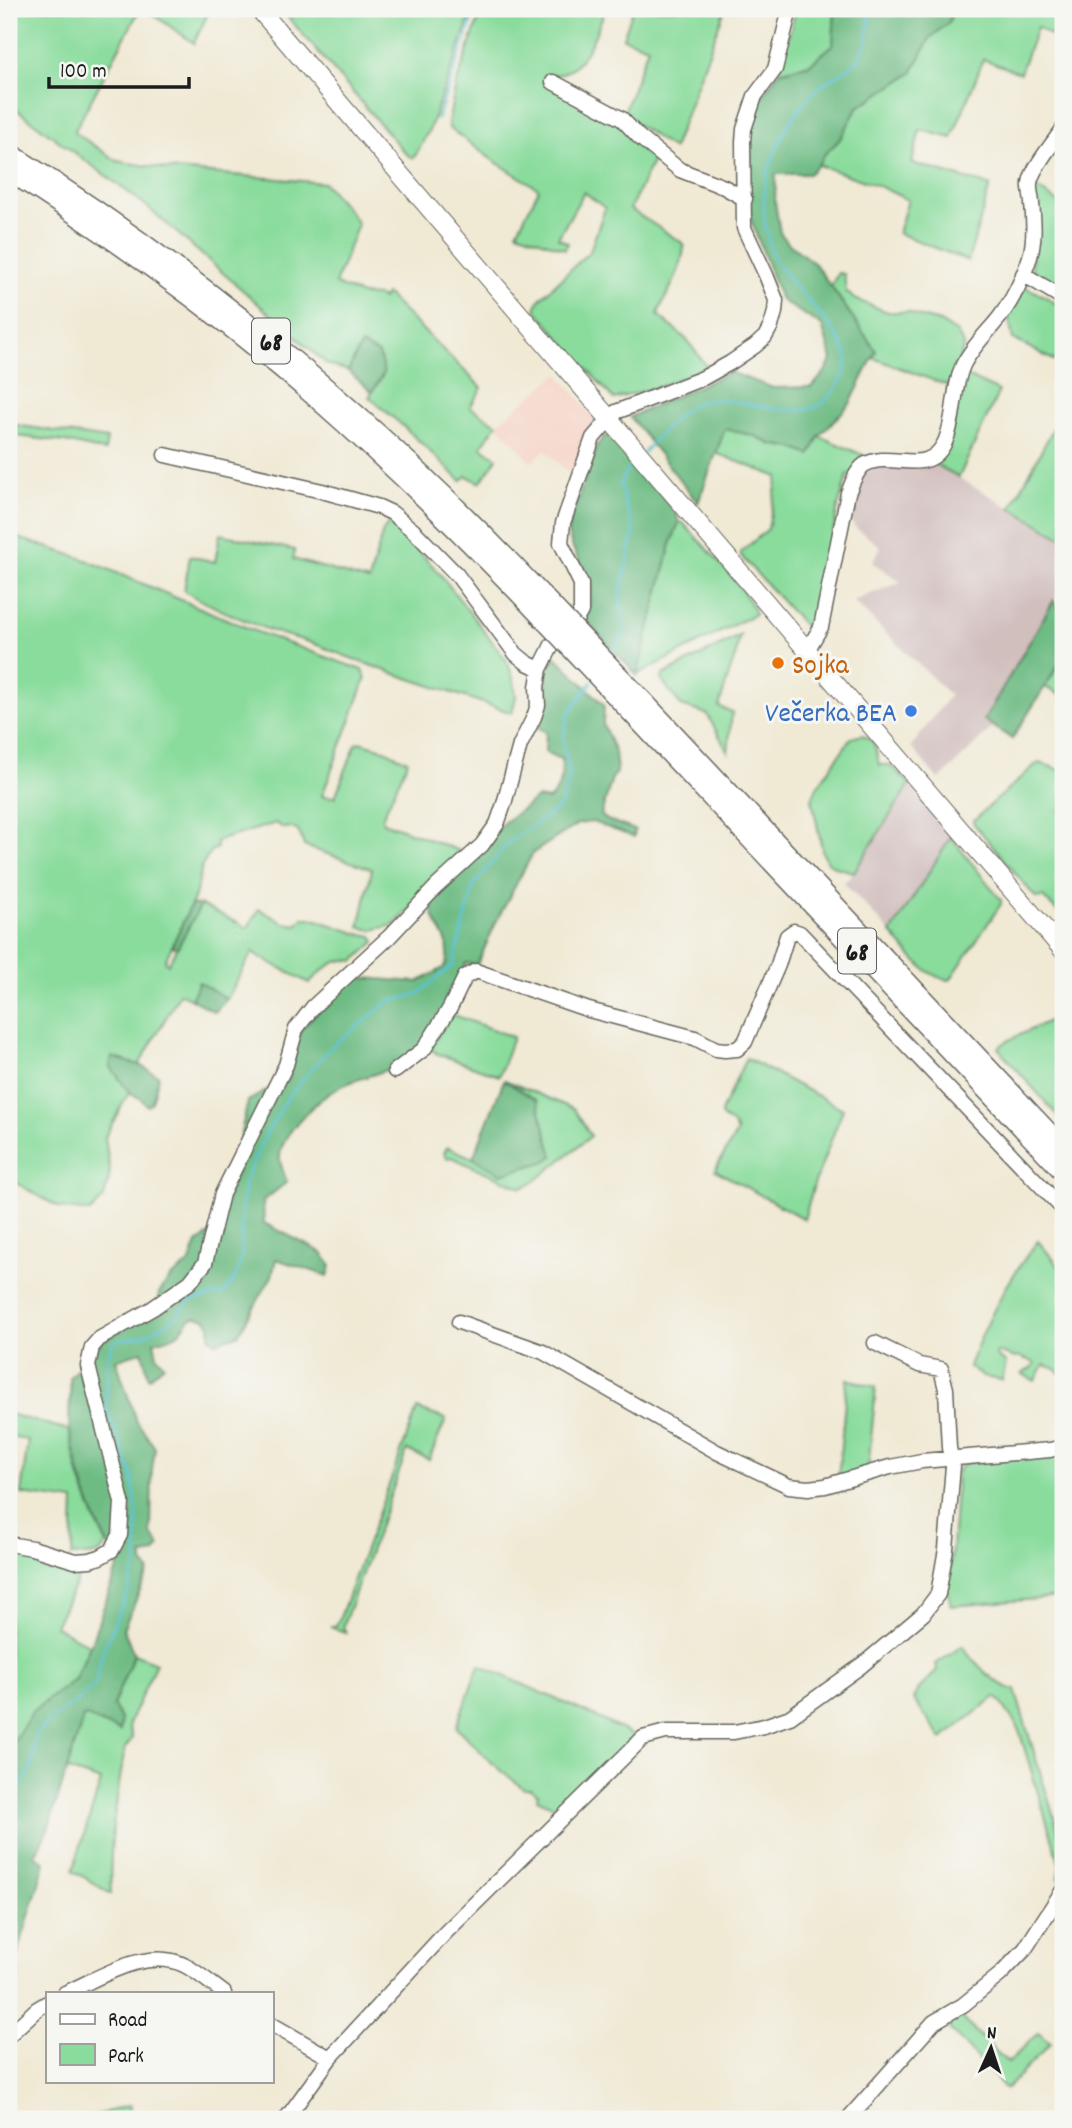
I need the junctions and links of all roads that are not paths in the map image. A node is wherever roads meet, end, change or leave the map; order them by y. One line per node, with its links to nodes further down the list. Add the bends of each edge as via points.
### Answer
1 (260, 9): 10 (main road)
2 (790, 9): 7 (street, via 775,69 755,96 744,129)
3 (553, 82): 7 (street, via 622,119 680,170)
4 (1063, 129): 8 (street, via 1030,183 1034,236)
5 (9, 153): 12 (highway, 68, via 115,222 322,383 409,461)
6 (9, 171): 12 (highway, 68, via 106,235 245,338)
7 (745, 199): 10 (street, via 744,228 776,300 765,337 703,378)
8 (1023, 274): 9 (street); 13 (street, via 1013,298 964,362 941,449 920,462 874,462 863,466 856,476 848,493 821,627)
9 (1063, 298)
10 (610, 418): 13 (main road); 14 (street, via 593,438 563,523 561,543 581,584 580,611 555,639)
11 (165, 455): 14 (street, via 322,491 392,513 449,566 516,654)
12 (528, 591): 15 (highway, 68, bridge)
13 (808, 649): 16 (main road)
14 (540, 668): 25 (street, via 538,705 520,745 497,824 482,845 313,1007 296,1029 286,1065 222,1194 205,1263 190,1282 92,1347 88,1366 122,1503 120,1535 112,1550 100,1558 75,1561)
15 (637, 707): 18 (highway, 68); 19 (highway, 68)
16 (1063, 950)
17 (395, 1072): 20 (street, via 424,1049 466,977 477,971 589,1010 695,1038 716,1049 737,1049 753,1026 788,936 794,931)
18 (1063, 1149)
19 (1063, 1171)
20 (1063, 1209)
21 (458, 1322): 24 (street, via 543,1352 717,1452 789,1486 825,1486 890,1467)
22 (875, 1343): 24 (street, via 919,1365 941,1369)
23 (1063, 1447): 24 (street)
24 (951, 1459): 32 (street, via 946,1549 938,1594 923,1614 790,1717 734,1732 666,1732 643,1738 446,1932)
25 (9, 1544)
26 (1063, 1889): 34 (street, via 1025,1949 1002,1974 934,2022)
27 (67, 1992): 28 (street, via 128,1965 155,1960 185,1966)
28 (223, 1992)
29 (46, 2004): 31 (street)
30 (273, 2025): 32 (street)
31 (9, 2035)
32 (330, 2059): 33 (street)
33 (286, 2119)
34 (848, 2119)

